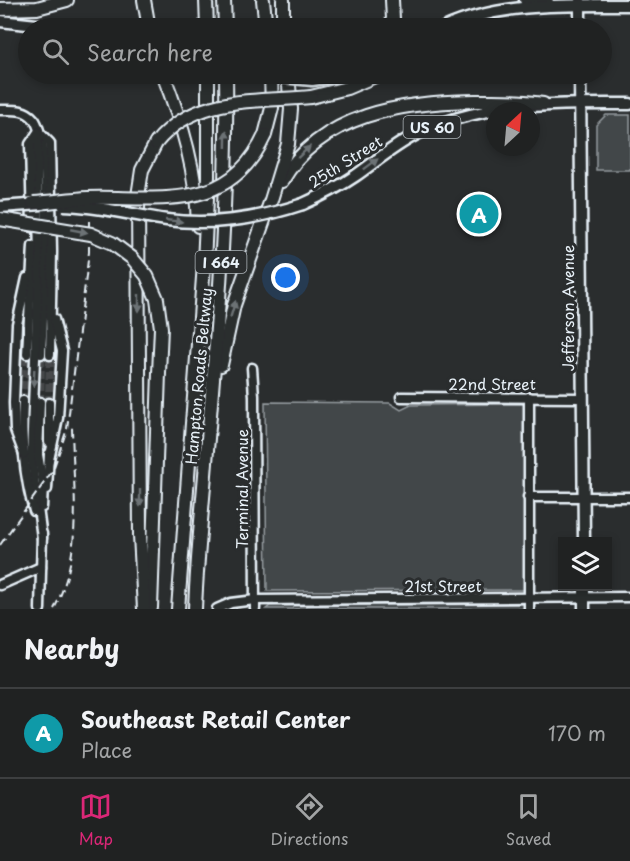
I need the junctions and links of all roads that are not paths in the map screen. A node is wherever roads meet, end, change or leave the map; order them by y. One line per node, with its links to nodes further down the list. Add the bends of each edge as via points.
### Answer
1 (67, 0): 12 (highway, via 37,8)
2 (144, 0): 13 (highway)
3 (207, 0): 14 (highway)
4 (224, 0): 15 (highway)
5 (263, 0): 16 (highway)
6 (283, 0): 17 (highway)
7 (392, 0): 18 (highway)
8 (525, 0): 10 (main road)
9 (580, 2): 10 (main road); 11 (main road); 20 (main road)
10 (563, 4): 19 (main road, via 499,11)
11 (630, 6)
12 (0, 9)
13 (147, 18)
14 (207, 18)
15 (225, 18)
16 (265, 18)
17 (283, 18)
18 (393, 18)
19 (474, 18)
20 (580, 18)
21 (0, 21): 22 (main road)
22 (18, 23)
23 (167, 84): 40 (highway, via 193,168)
24 (208, 84): 40 (highway, Hampton Roads Beltway / I 664)
25 (226, 84): 48 (highway, Hampton Roads Beltway / I 664, one-way to 25, via 222,258)
26 (271, 84): 36 (highway, bridge, via 272,108 266,135 239,172 215,188 168,199 87,198)
27 (289, 84): 35 (highway, via 290,131)
28 (356, 84): 54 (highway, one-way to 54, bridge, via 311,97 237,103 187,115 156,143 145,163 139,185)
29 (580, 84): 31 (main road, Jefferson Avenue)
30 (543, 104): 31 (main road, 25th Street / US 60); 35 (highway, one-way to 30, via 290,167 308,148 365,116 438,102 516,100); 36 (main road, 25th Street / US 60, one-way to 30, bridge, via 88,206 196,222 251,218 303,204 342,184 402,142 443,122)
31 (580, 104): 32 (main road, 25th Street / US 60); 46 (main road, Jefferson Avenue)
32 (630, 104)
33 (0, 110): 34 (street, via 24,111)
34 (39, 131): 39 (street, via 30,144); 41 (street, via 50,143); 41 (street, via 44,157 46,354); 56 (street, one-way to 56, via 39,262 31,455)
35 (271, 200): 48 (highway, one-way to 35, via 230,318)
36 (33, 203): 37 (main road, 25th Street / US 60, bridge)
37 (0, 207)
38 (0, 219): 54 (highway, one-way to 54, bridge, via 91,234 112,243 147,276 157,299 161,323)
39 (33, 251): 42 (street); 49 (street, via 16,324 15,430)
40 (201, 301): 66 (highway, Hampton Roads Beltway / I 664)
41 (51, 307): 50 (street, via 62,351 58,418)
42 (27, 354)
43 (252, 368): 62 (street, Terminal Avenue)
44 (401, 397): 45 (street, 22nd Street)
45 (529, 397): 46 (street, 22nd Street); 52 (street)
46 (582, 398): 51 (main road, Jefferson Avenue)
47 (23, 401): 49 (street)
48 (207, 449): 67 (highway, Hampton Roads Beltway / I 664)
49 (24, 453): 56 (street, via 31,501)
50 (49, 460): 56 (street); 56 (street, via 45,402 38,455 43,484)
51 (583, 496): 52 (street); 53 (street); 55 (main road, Jefferson Avenue)
52 (528, 497): 61 (street)
53 (630, 497)
54 (146, 534): 64 (highway); 65 (highway)
55 (584, 537)
56 (42, 538): 57 (street)
57 (41, 567): 58 (street); 63 (street)
58 (0, 585)
59 (584, 592): 60 (street, 21st Street); 61 (street, 21st Street); 70 (main road)
60 (630, 597)
61 (529, 598): 62 (street, 21st Street); 69 (street)
62 (255, 605): 68 (street, 21st Street, via 231,603)
63 (40, 609)
64 (144, 609)
65 (151, 609)
66 (178, 609)
67 (195, 609)
68 (217, 609)
69 (529, 609)
70 (584, 609)

